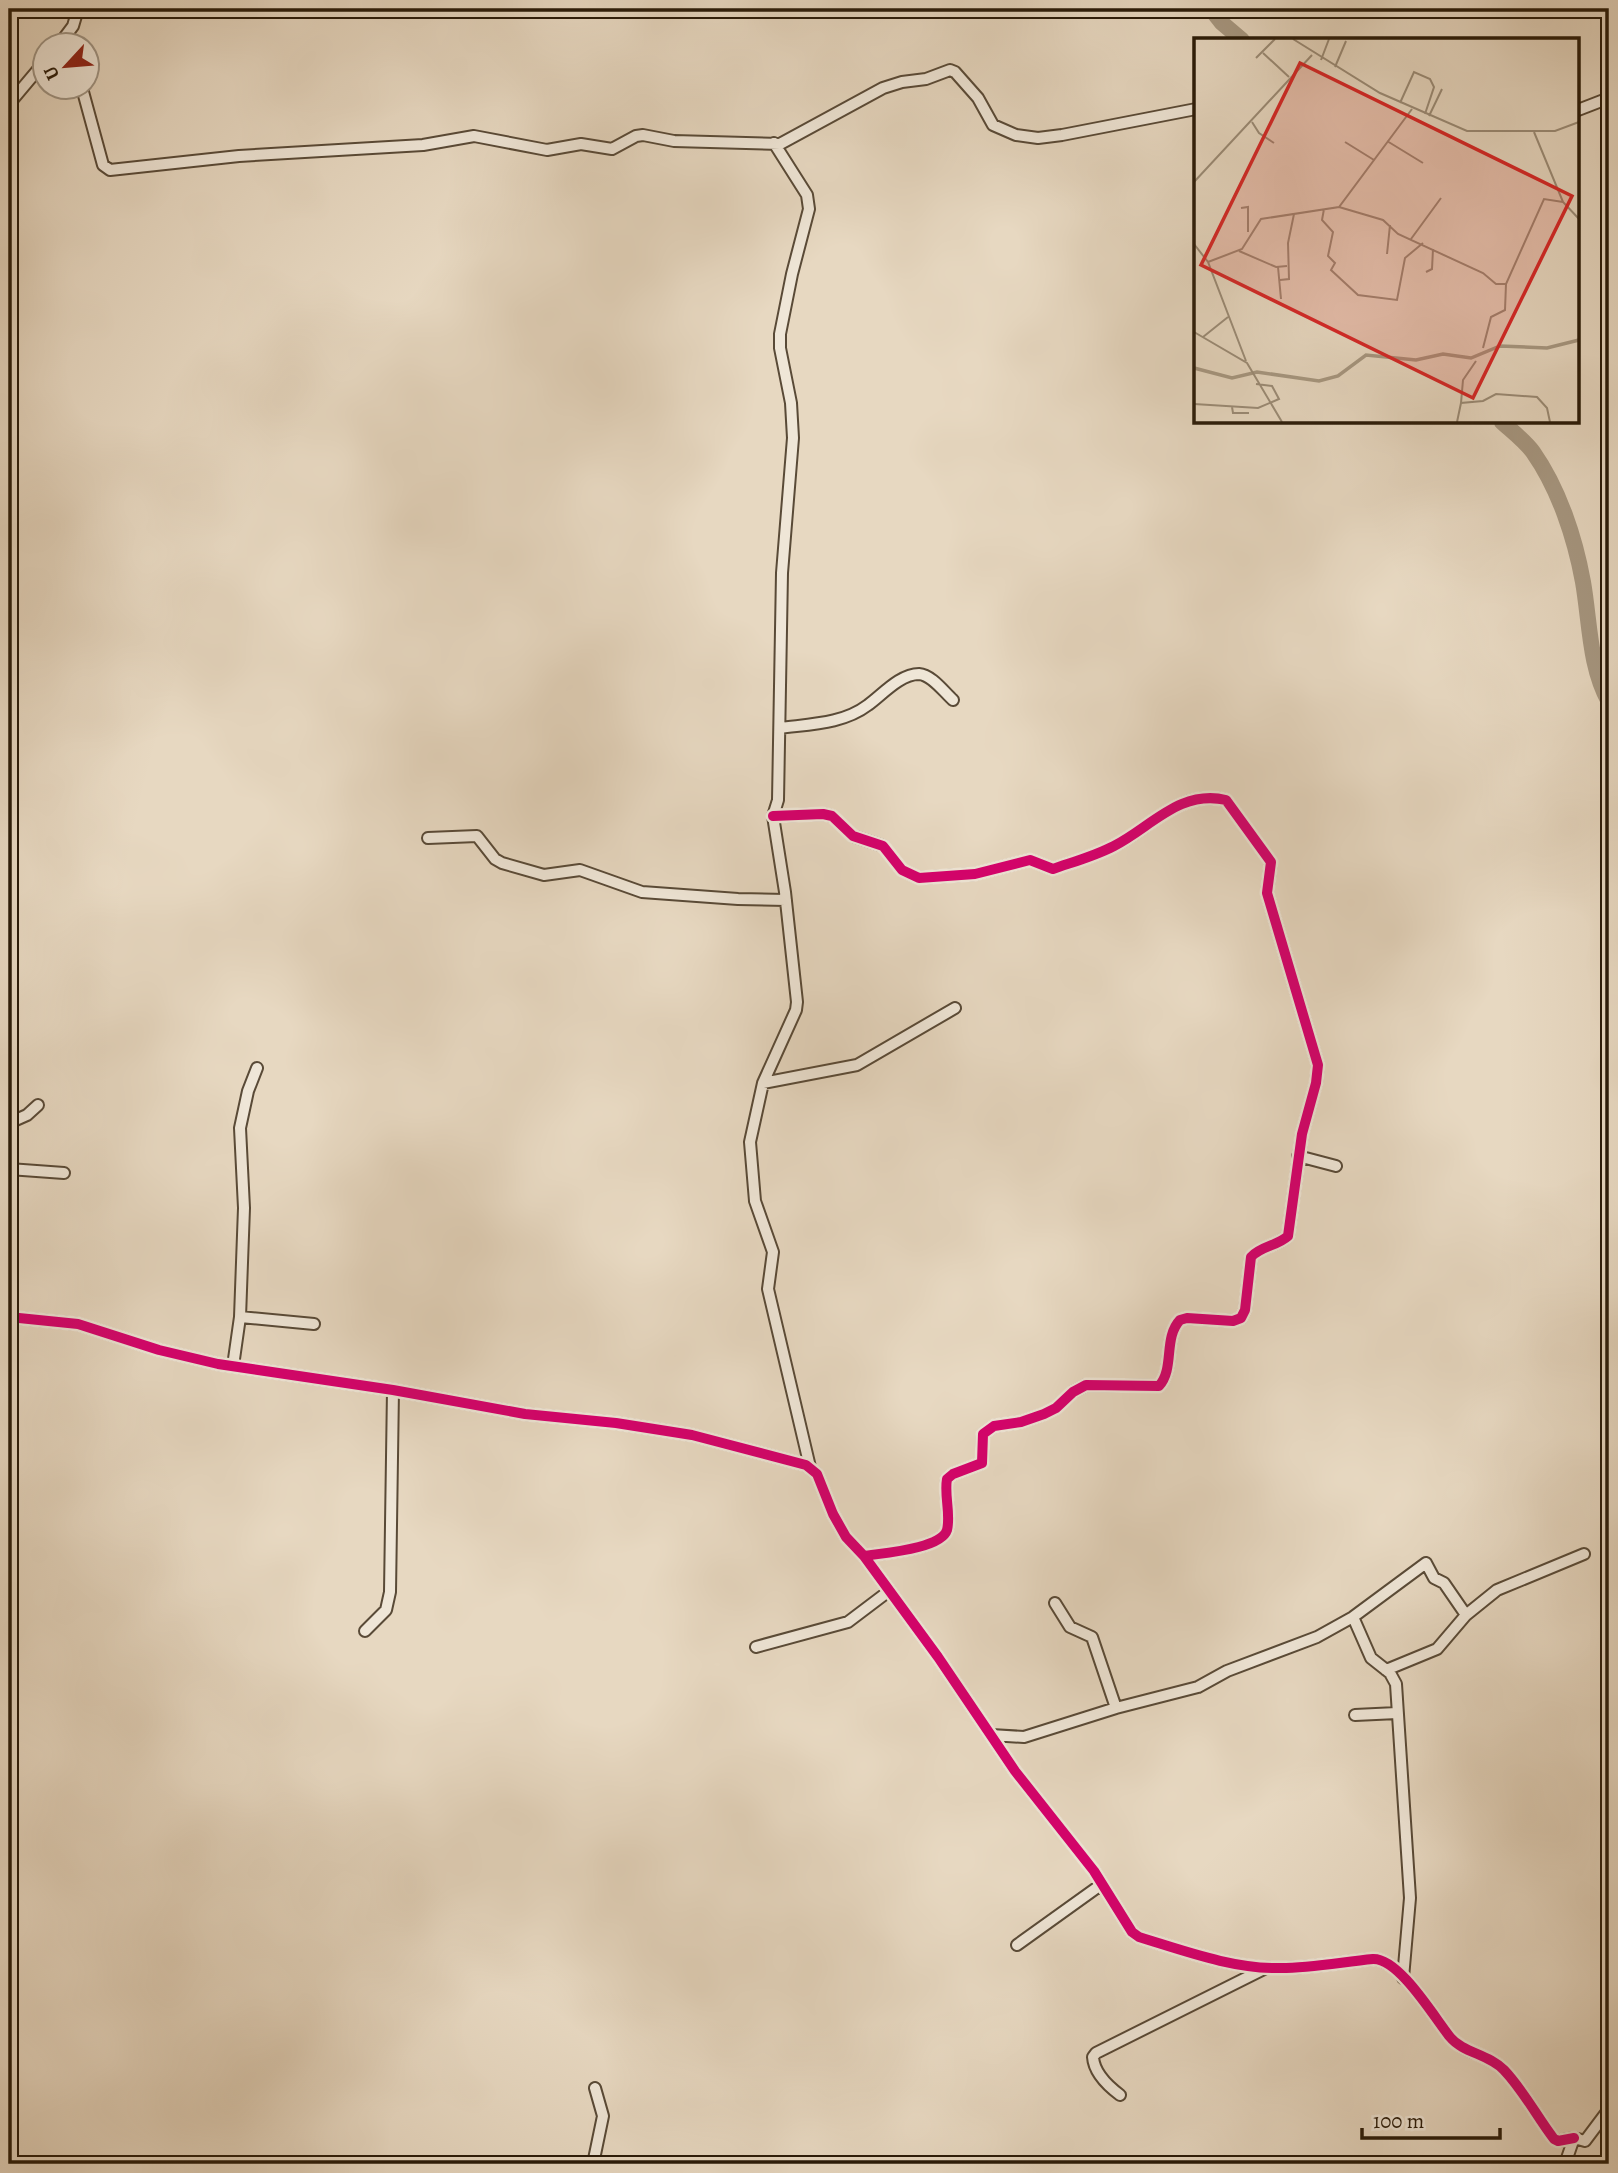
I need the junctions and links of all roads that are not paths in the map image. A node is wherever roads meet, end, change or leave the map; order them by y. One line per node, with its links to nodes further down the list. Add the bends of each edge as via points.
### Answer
1 (78, 9): 2 (street)
2 (72, 32)
3 (32, 77): 6 (street)
4 (1609, 98): 8 (street)
5 (86, 102): 9 (street, via 104,168 110,170 239,156 423,145 474,136 554,150 581,144 614,148 643,135 674,141)
6 (9, 104)
7 (1194, 109): 9 (street, via 1062,135 1016,135 993,125 978,98 950,70 883,88 783,143)
8 (1580, 109)
9 (774, 143): 11 (street, via 807,195 809,209 780,334 793,431 782,573)
10 (953, 700): 11 (street, via 926,676 916,674 853,715)
11 (780, 728): 12 (street, via 778,800)
12 (773, 816): 14 (street); 20 (street, via 832,816 853,836 883,846 909,875 930,878 975,874 1030,860 1053,869 1116,845 1178,805 1226,800 1271,862 1267,893 1318,1065)
13 (428, 838): 14 (street, via 477,836 502,863 544,874 580,870 642,892)
14 (786, 900): 17 (street, via 797,1006)
15 (955, 1008): 17 (street, via 857,1065)
16 (257, 1068): 25 (street, via 240,1128 244,1208)
17 (763, 1083): 29 (street, via 750,1142 755,1201 773,1252 768,1289)
18 (38, 1105): 19 (street)
19 (9, 1123)
20 (1298, 1156): 21 (street); 31 (street, via 1288,1236 1251,1257 1241,1318 1180,1320 1172,1332 1166,1376 1158,1386 1086,1385 1044,1414 989,1428 983,1434 981,1465 947,1479 943,1537 926,1546)
21 (1336, 1166)
22 (9, 1169): 23 (street)
23 (64, 1173)
24 (9, 1317): 27 (street, via 78,1324 170,1353)
25 (240, 1317): 26 (street); 27 (street)
26 (314, 1324)
27 (233, 1366): 28 (street)
28 (393, 1390): 29 (street, via 525,1414 692,1435); 36 (street, via 390,1600)
29 (810, 1467): 31 (street, via 846,1536)
30 (1584, 1554): 34 (street, via 1497,1590)
31 (864, 1556): 32 (street)
32 (889, 1591): 37 (street, via 848,1622); 42 (street)
33 (1055, 1603): 39 (street, via 1066,1623 1091,1637)
34 (1466, 1615): 35 (street, via 1426,1563); 38 (street, via 1437,1649)
35 (1353, 1617): 38 (street, via 1371,1658); 39 (street, via 1198,1687)
36 (365, 1631)
37 (756, 1647)
38 (1386, 1670): 40 (street, via 1396,1684)
39 (1116, 1708): 42 (street, via 1024,1737)
40 (1397, 1713): 41 (street); 46 (street, via 1410,1898)
41 (1355, 1715)
42 (991, 1735): 43 (street)
43 (1102, 1884): 44 (street); 45 (street, via 1139,1937 1197,1955)
44 (1017, 1945)
45 (1266, 1968): 46 (street, via 1379,1959); 48 (street, via 1096,2053 1096,2067)
46 (1404, 1978): 50 (street, via 1454,2042 1503,2069 1554,2139)
47 (595, 2088): 53 (street, via 603,2116)
48 (1120, 2095)
49 (1609, 2109): 50 (street, via 1586,2141)
50 (1574, 2138): 54 (street)
51 (9, 2161): 52 (street)
52 (20, 2164)
53 (593, 2164)
54 (1565, 2164)

